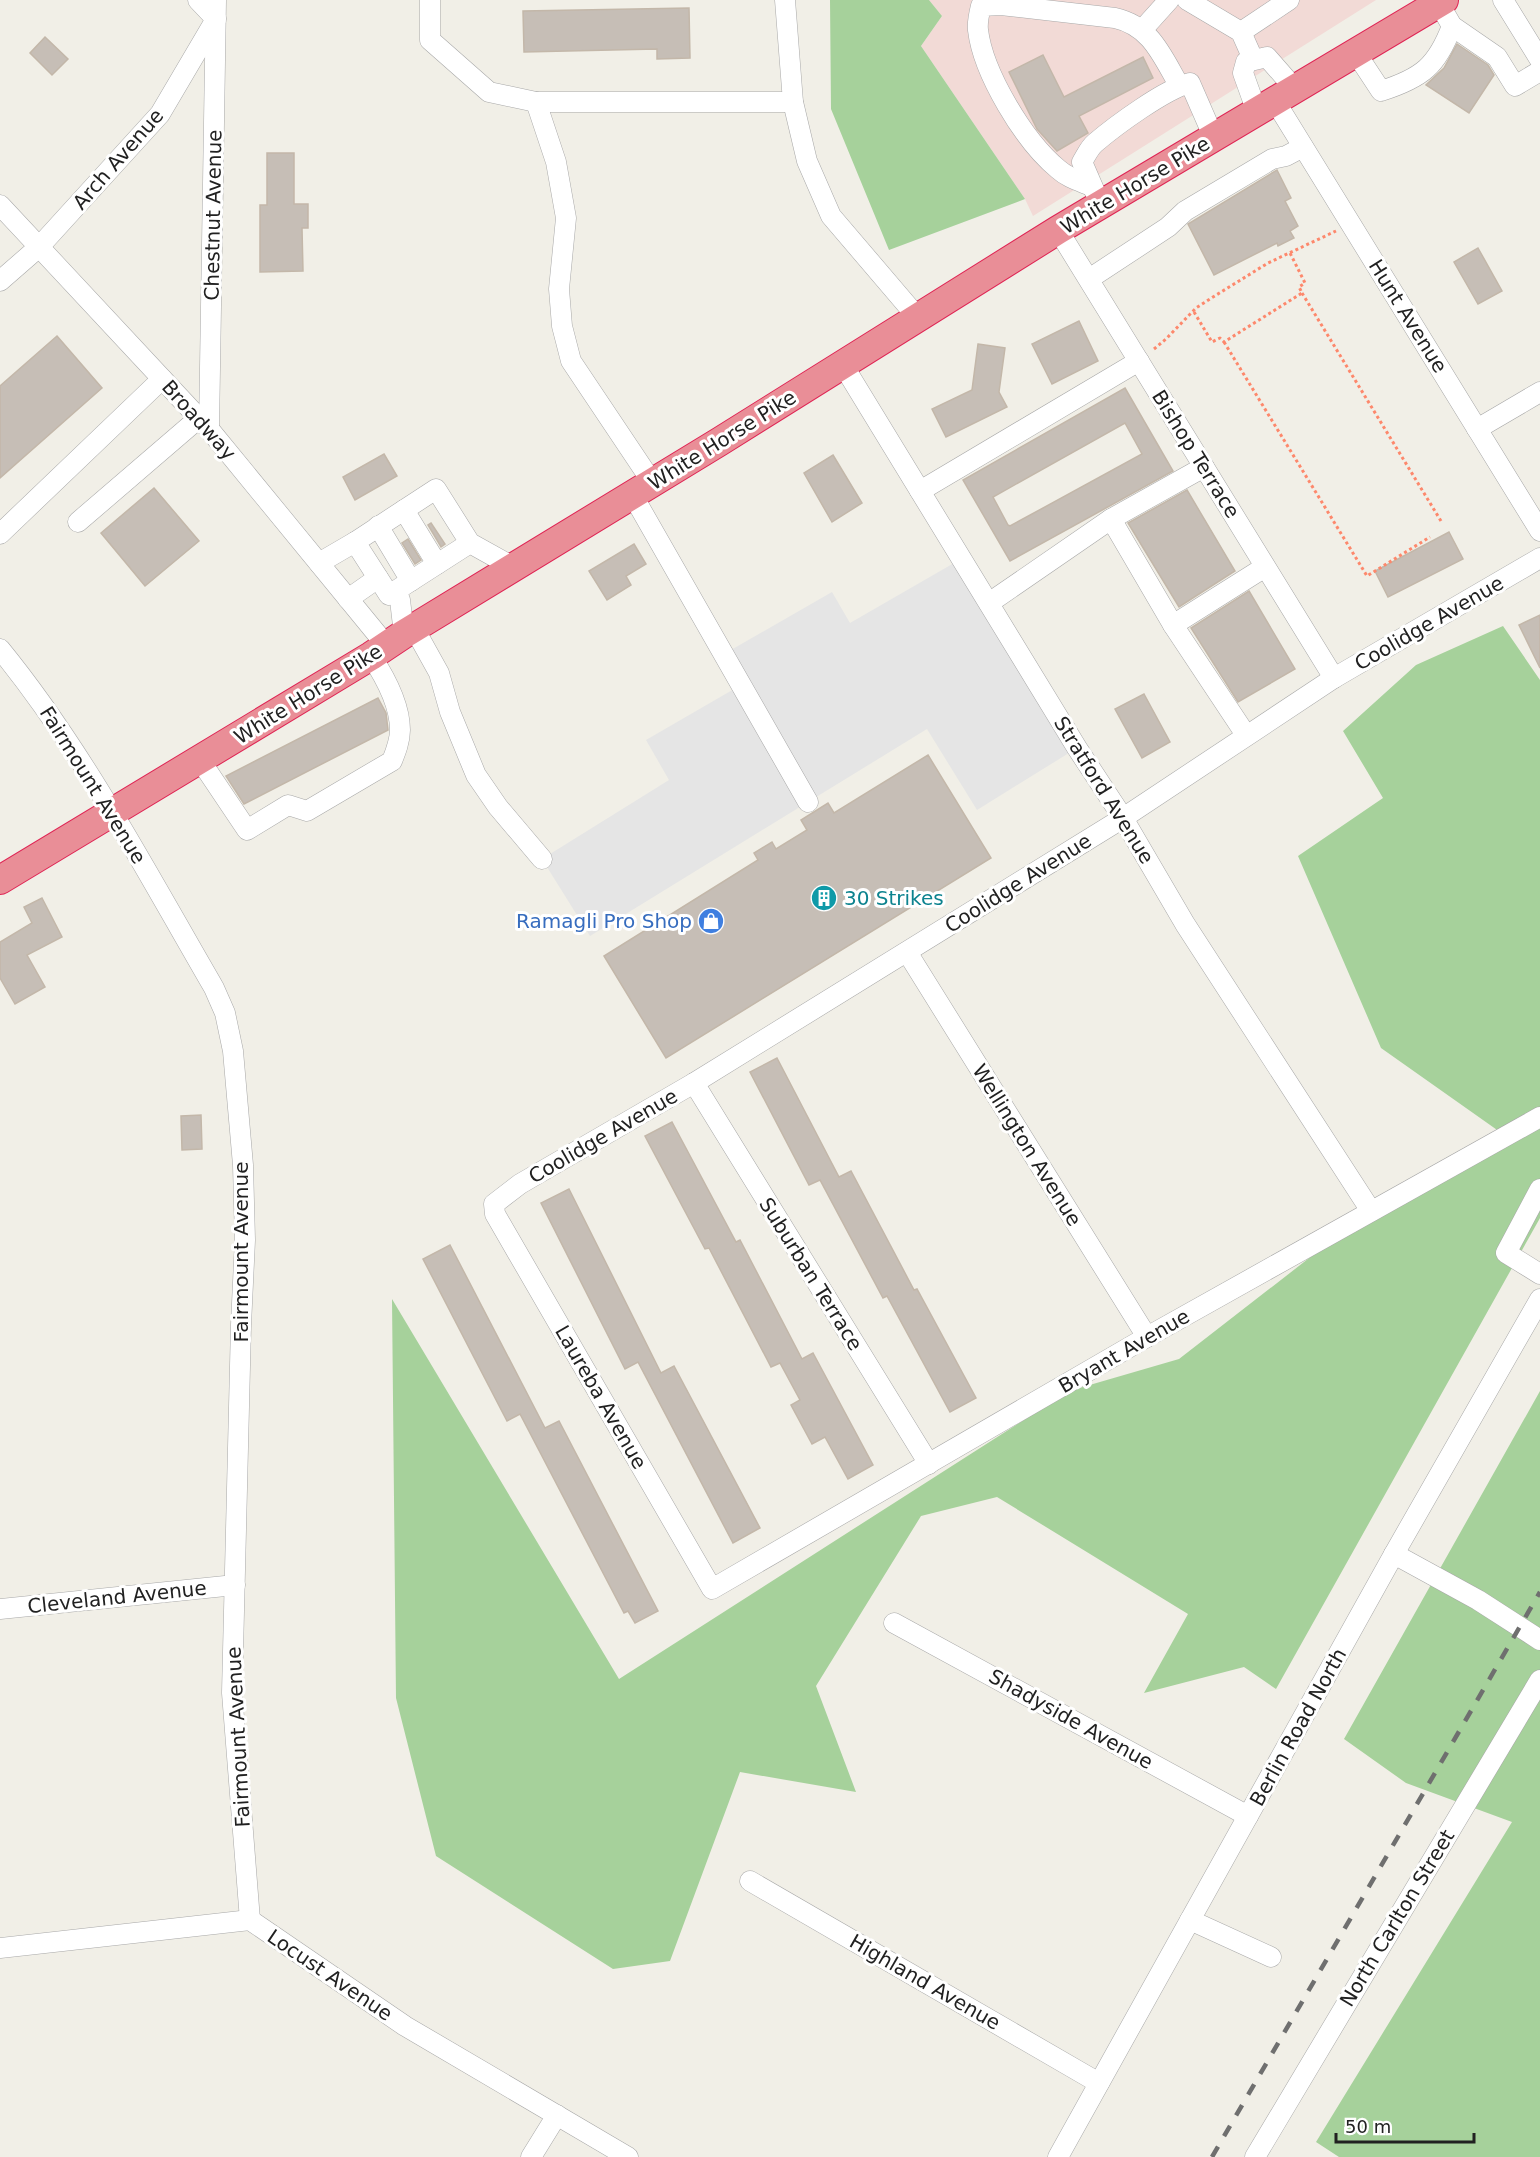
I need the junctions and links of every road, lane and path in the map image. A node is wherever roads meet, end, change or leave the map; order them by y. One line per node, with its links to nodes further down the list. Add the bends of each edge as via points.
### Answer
1 (198, 0): 10 (street)
2 (430, 0): 19 (street, via 430,40 489,92)
3 (785, 0): 20 (street)
4 (1169, 0): 11 (street)
5 (1187, 0): 12 (street)
6 (1289, 0): 12 (street)
7 (1503, 0): 15 (street)
8 (980, 3): 11 (street, via 1115,18 1131,21); 23 (street, via 977,28 999,92 1040,152 1057,169)
9 (1443, 7): 13 (highway, White Horse Pike); 13 (street, via 1445,45 1430,67 1405,83 1381,91); 16 (street, via 1497,57 1515,86)
10 (216, 10): 27 (street, Arch Avenue, via 160,114); 39 (street, Chestnut Avenue)
11 (1142, 30): 17 (street, via 1157,46)
12 (1241, 32): 14 (street)
13 (1356, 53): 18 (highway, White Horse Pike)
14 (1253, 59): 18 (street, via 1267,57); 18 (street, via 1246,62 1243,73)
15 (1540, 60)
16 (1540, 71)
17 (1179, 86): 21 (street, via 1190,83); 23 (street, via 1093,144 1082,162)
18 (1276, 101): 21 (highway, White Horse Pike); 22 (street, Hunt Avenue)
19 (536, 102): 20 (street); 43 (street, via 556,162 566,218 559,289 562,326 571,361 652,482)
20 (793, 102): 33 (street, via 807,160 831,216)
21 (1214, 138): 23 (highway, White Horse Pike)
22 (1304, 147): 25 (street, Hunt Avenue); 29 (street, via 1260,166 1185,211 1168,227)
23 (1097, 195): 26 (highway, White Horse Pike)
24 (0, 205): 27 (street, Broadway)
25 (1351, 224): 28 (path); 40 (street, Hunt Avenue)
26 (1058, 231): 29 (street, Bishop Terrace); 33 (highway, White Horse Pike)
27 (39, 248): 30 (street, Arch Avenue); 37 (street, Broadway)
28 (1290, 253): 31 (path, via 1305,283 1299,287); 32 (path)
29 (1089, 279): 35 (street, Bishop Terrace)
30 (0, 281)
31 (1302, 293): 34 (path); 46 (path)
32 (1194, 312): 34 (path, via 1212,342 1220,338); 35 (path)
33 (918, 318): 36 (highway, White Horse Pike)
34 (1224, 342): 51 (path, via 1367,576)
35 (1138, 361): 41 (street, Bishop Terrace); 42 (street)
36 (843, 365): 42 (street, Stratford Avenue); 43 (highway, White Horse Pike)
37 (162, 379): 39 (street, Broadway); 50 (street)
38 (1540, 392): 40 (street)
39 (204, 424): 47 (street); 55 (street, Broadway)
40 (1477, 429): 49 (street, Hunt Avenue)
41 (1204, 467): 45 (street); 58 (street, Bishop Terrace)
42 (920, 491): 62 (street, Stratford Avenue)
43 (632, 495): 57 (highway, White Horse Pike); 69 (street)
44 (404, 510): 48 (street); 53 (street, via 436,489); 56 (street)
45 (1111, 519): 62 (street); 63 (street)
46 (1441, 521)
47 (78, 522)
48 (378, 526): 52 (street); 60 (street)
49 (1540, 531)
50 (0, 534)
51 (1430, 537)
52 (355, 542): 55 (street); 59 (street)
53 (470, 543): 56 (street); 57 (street)
54 (1540, 558): 66 (street, Coolidge Avenue)
55 (318, 563): 61 (street, Broadway)
56 (437, 564): 60 (street)
57 (513, 567): 64 (highway, White Horse Pike)
58 (1265, 567): 63 (street); 66 (street, Bishop Terrace)
59 (378, 578): 60 (street, via 389,595); 61 (street)
60 (404, 586): 64 (street)
61 (348, 598): 64 (street, Broadway)
62 (989, 603): 71 (street, Stratford Avenue)
63 (1173, 625): 67 (street)
64 (394, 641): 68 (highway, White Horse Pike); 68 (street, via 379,668 399,717 400,731 392,761 307,811 288,805 247,830); 72 (street, via 439,673 476,775)
65 (0, 649): 70 (street, Fairmount Avenue, via 33,689)
66 (1334, 678): 67 (street, Coolidge Avenue)
67 (1246, 735): 71 (street, Coolidge Avenue)
68 (200, 760): 70 (highway, White Horse Pike)
69 (808, 802)
70 (113, 813): 73 (highway, White Horse Pike); 85 (street, Fairmount Avenue, via 214,988 225,1014 233,1051 245,1240)
71 (1123, 818): 74 (street, Coolidge Avenue); 79 (street, Stratford Avenue, via 1185,924)
72 (542, 859)
73 (0, 880)
74 (907, 952): 75 (street, Coolidge Avenue); 82 (street, Wellington Avenue)
75 (694, 1083): 78 (street, Coolidge Avenue, via 520,1184); 83 (street, Suburban Terrace)
76 (1540, 1117): 79 (street, Bryant Avenue)
77 (1540, 1189): 80 (street, via 1506,1253)
78 (494, 1204): 86 (street, Laureba Avenue, via 495,1214)
79 (1371, 1211): 82 (street, Bryant Avenue)
80 (1540, 1274)
81 (1540, 1299): 84 (street, Berlin Road North)
82 (1147, 1337): 83 (street, Bryant Avenue)
83 (929, 1464): 86 (street, Bryant Avenue)
84 (1394, 1554): 89 (street); 91 (street, Berlin Road North)
85 (235, 1585): 87 (street, Cleveland Avenue); 93 (street, Fairmount Avenue, via 232,1693)
86 (712, 1589)
87 (0, 1609)
88 (894, 1623): 91 (street, Shadyside Avenue)
89 (1540, 1640)
90 (1540, 1680): 102 (street, North Carlton Street)
91 (1248, 1816): 94 (street, Berlin Road North)
92 (750, 1881): 97 (street, Highland Avenue)
93 (250, 1920): 95 (street, Locust Avenue); 98 (street, Locust Avenue, via 405,2026)
94 (1190, 1920): 96 (street); 97 (street, Berlin Road North)
95 (0, 1948)
96 (1271, 1957)
97 (1099, 2083): 101 (street, Berlin Road North)
98 (556, 2115): 99 (street); 100 (street, Locust Avenue)
99 (531, 2157)
100 (628, 2157)
101 (1058, 2157)
102 (1255, 2157)

